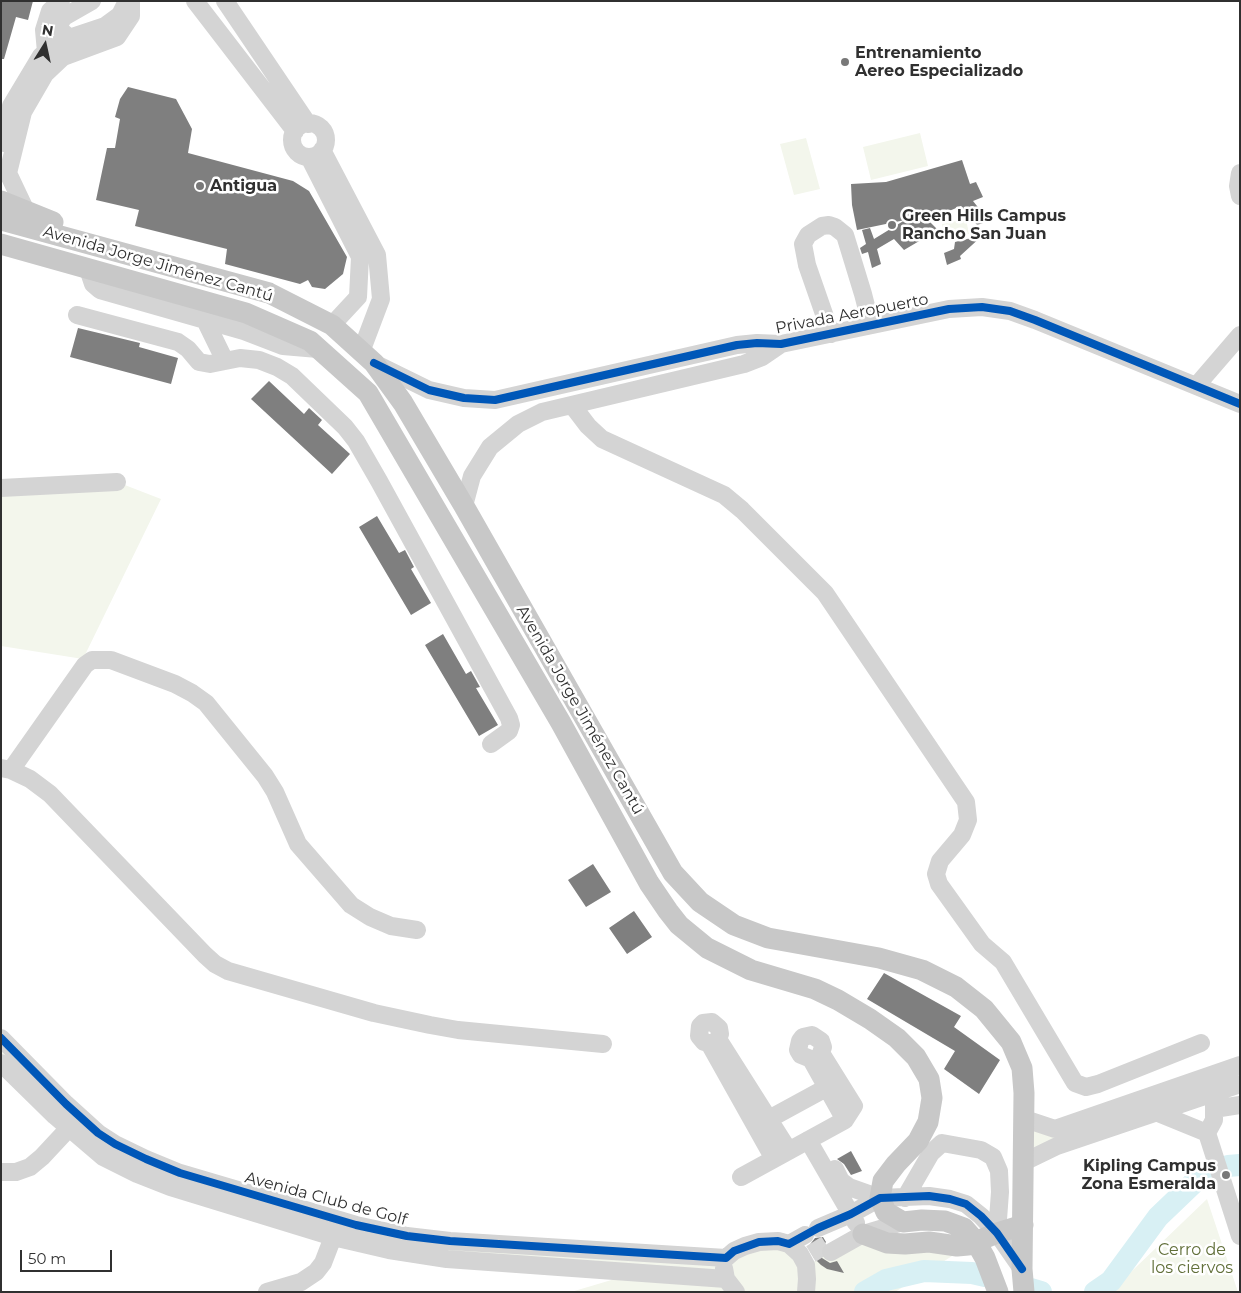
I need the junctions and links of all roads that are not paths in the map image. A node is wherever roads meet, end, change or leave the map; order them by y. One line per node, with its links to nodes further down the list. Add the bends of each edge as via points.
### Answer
1 (61, 1): 8 (street, via 50,11 44,30)
2 (92, 1): 7 (street, via 64,17 59,24 60,30)
3 (127, 1): 7 (street, via 120,15 105,26)
4 (131, 1): 11 (street, via 131,16 117,37 63,57 45,74 23,112)
5 (195, 1): 9 (street)
6 (225, 1): 9 (street)
7 (70, 38): 8 (street, via 57,42)
8 (46, 52): 11 (street, via 11,106 4,143)
9 (302, 127): 10 (street, via 322,130 326,140); 10 (street, via 292,141 293,146 299,154)
10 (316, 154): 24 (street, via 360,257 358,297); 31 (street, via 377,255 381,299)
11 (8, 173): 15 (street)
12 (1240, 173): 13 (street)
13 (1240, 196)
14 (1, 200): 15 (main road)
15 (26, 211): 19 (main road)
16 (1, 220): 19 (main road, Avenida Jorge Jiménez Cantú)
17 (1, 244): 18 (main road, Avenida Jorge Jiménez Cantú)
18 (35, 254): 20 (street); 21 (main road, Avenida Jorge Jiménez Cantú)
19 (126, 254): 24 (main road, Avenida Jorge Jiménez Cantú, via 269,293)
20 (1, 255)
21 (88, 269): 23 (street, via 93,284 100,290); 30 (main road, Avenida Jorge Jiménez Cantú, via 246,313 310,341)
22 (77, 315): 32 (street, via 178,342 199,362 210,364)
23 (204, 320): 26 (street); 32 (street)
24 (332, 325): 31 (main road, Avenida Jorge Jiménez Cantú)
25 (871, 325): 27 (street, Privada Aeropuerto); 27 (street, via 845,235 836,227 822,226 808,235 804,244); 33 (street, Privada Aeropuerto, via 949,308 982,307 1010,311)
26 (225, 326): 30 (street, via 283,346); 32 (street)
27 (831, 334): 29 (street, Privada Aeropuerto)
28 (1240, 335): 33 (street)
29 (781, 344): 31 (street, Privada Aeropuerto, via 737,345 495,400 464,398 429,390); 35 (street, Privada Aeropuerto, via 744,364)
30 (318, 349): 67 (main road, Avenida Jorge Jiménez Cantú, via 369,395 561,723 649,883 679,925 707,948 751,970 815,989 838,1000 897,1038 916,1056 928,1079 932,1098 928,1122 918,1142 883,1181)
31 (368, 357): 38 (main road, Avenida Jorge Jiménez Cantú, via 402,403)
32 (233, 360): 39 (street, via 259,360 292,376 356,441 509,718 509,731)
33 (1197, 386): 34 (street, Privada Aeropuerto)
34 (1240, 404)
35 (572, 405): 38 (street, Privada Aeropuerto, via 542,412 518,424 490,447 472,476); 44 (street, via 602,438 724,495 825,593 966,802 968,820 962,835 940,861 936,874 939,884 982,944 1003,962 1075,1082 1086,1087 1098,1084)
36 (117, 482): 37 (street)
37 (1, 488)
38 (464, 506): 55 (main road, Avenida Jorge Jiménez Cantú, via 673,873 700,902 734,925 768,938 888,960 922,970 956,987 984,1009 1011,1042 1022,1068)
39 (491, 744)
40 (6, 769): 41 (street, via 92,660 111,660 175,684 206,703 265,776 298,844 351,905 391,926); 43 (street, via 30,779 50,794 205,955 228,971 430,1026)
41 (417, 930)
42 (1, 1038): 53 (street, Avenida Club de Golf)
43 (604, 1044)
44 (1201, 1044)
45 (1, 1063): 53 (street, Avenida Club de Golf)
46 (1240, 1065): 47 (street)
47 (1208, 1076): 50 (street); 51 (street)
48 (1240, 1084): 51 (street)
49 (740, 1085): 56 (street)
50 (1141, 1099): 54 (street); 59 (street)
51 (1214, 1101): 52 (street); 54 (street); 58 (street, via 1214,1120)
52 (1240, 1105)
53 (61, 1110): 57 (street, Avenida Club de Golf); 61 (street, Avenida Club de Golf)
54 (1152, 1114): 58 (street); 59 (street)
55 (1025, 1119): 59 (street); 63 (main road, Avenida Jorge Jiménez Cantú)
56 (762, 1123): 60 (street, via 833,1084 854,1106 845,1120); 62 (street)
57 (69, 1128): 61 (street, Avenida Club de Golf); 64 (street, via 42,1158 30,1166 16,1172)
58 (1207, 1133): 74 (street)
59 (1056, 1137): 63 (street)
60 (812, 1138): 62 (street); 66 (street)
61 (93, 1139): 75 (street, Avenida Club de Golf, via 103,1157 128,1170 170,1187); 78 (street, Avenida Club de Golf, via 115,1144 180,1173 356,1225 407,1236)
62 (781, 1155): 65 (street)
63 (1024, 1162): 71 (main road, Avenida Jorge Jiménez Cantú)
64 (1, 1172)
65 (741, 1177)
66 (837, 1183): 67 (street); 69 (street)
67 (880, 1198): 68 (street); 69 (street); 70 (main road, via 886,1212)
68 (905, 1198): 72 (street, via 929,1196 966,1204); 72 (street, via 930,1152 942,1143 981,1150 993,1157 999,1171)
69 (850, 1214): 73 (street); 77 (street)
70 (903, 1222): 73 (street); 76 (main road, via 945,1221 964,1228)
71 (1023, 1225): 72 (main road); 79 (main road, Avenida Jorge Jiménez Cantú)
72 (997, 1233): 76 (main road); 79 (street)
73 (863, 1234): 76 (main road, via 887,1243 929,1242 957,1246); 77 (street)
74 (1240, 1236)
75 (333, 1237): 80 (street, Avenida Club de Golf, via 447,1259); 81 (street, via 316,1272 301,1282)
76 (976, 1242): 83 (main road)
77 (811, 1247): 78 (street, via 778,1241 759,1242 734,1251); 82 (street)
78 (726, 1258): 80 (street, Avenida Club de Golf, via 724,1268)
79 (1022, 1269): 84 (main road, Avenida Jorge Jiménez Cantú)
80 (731, 1286)
81 (267, 1292)
82 (806, 1292)
83 (998, 1292)
84 (1024, 1292)

